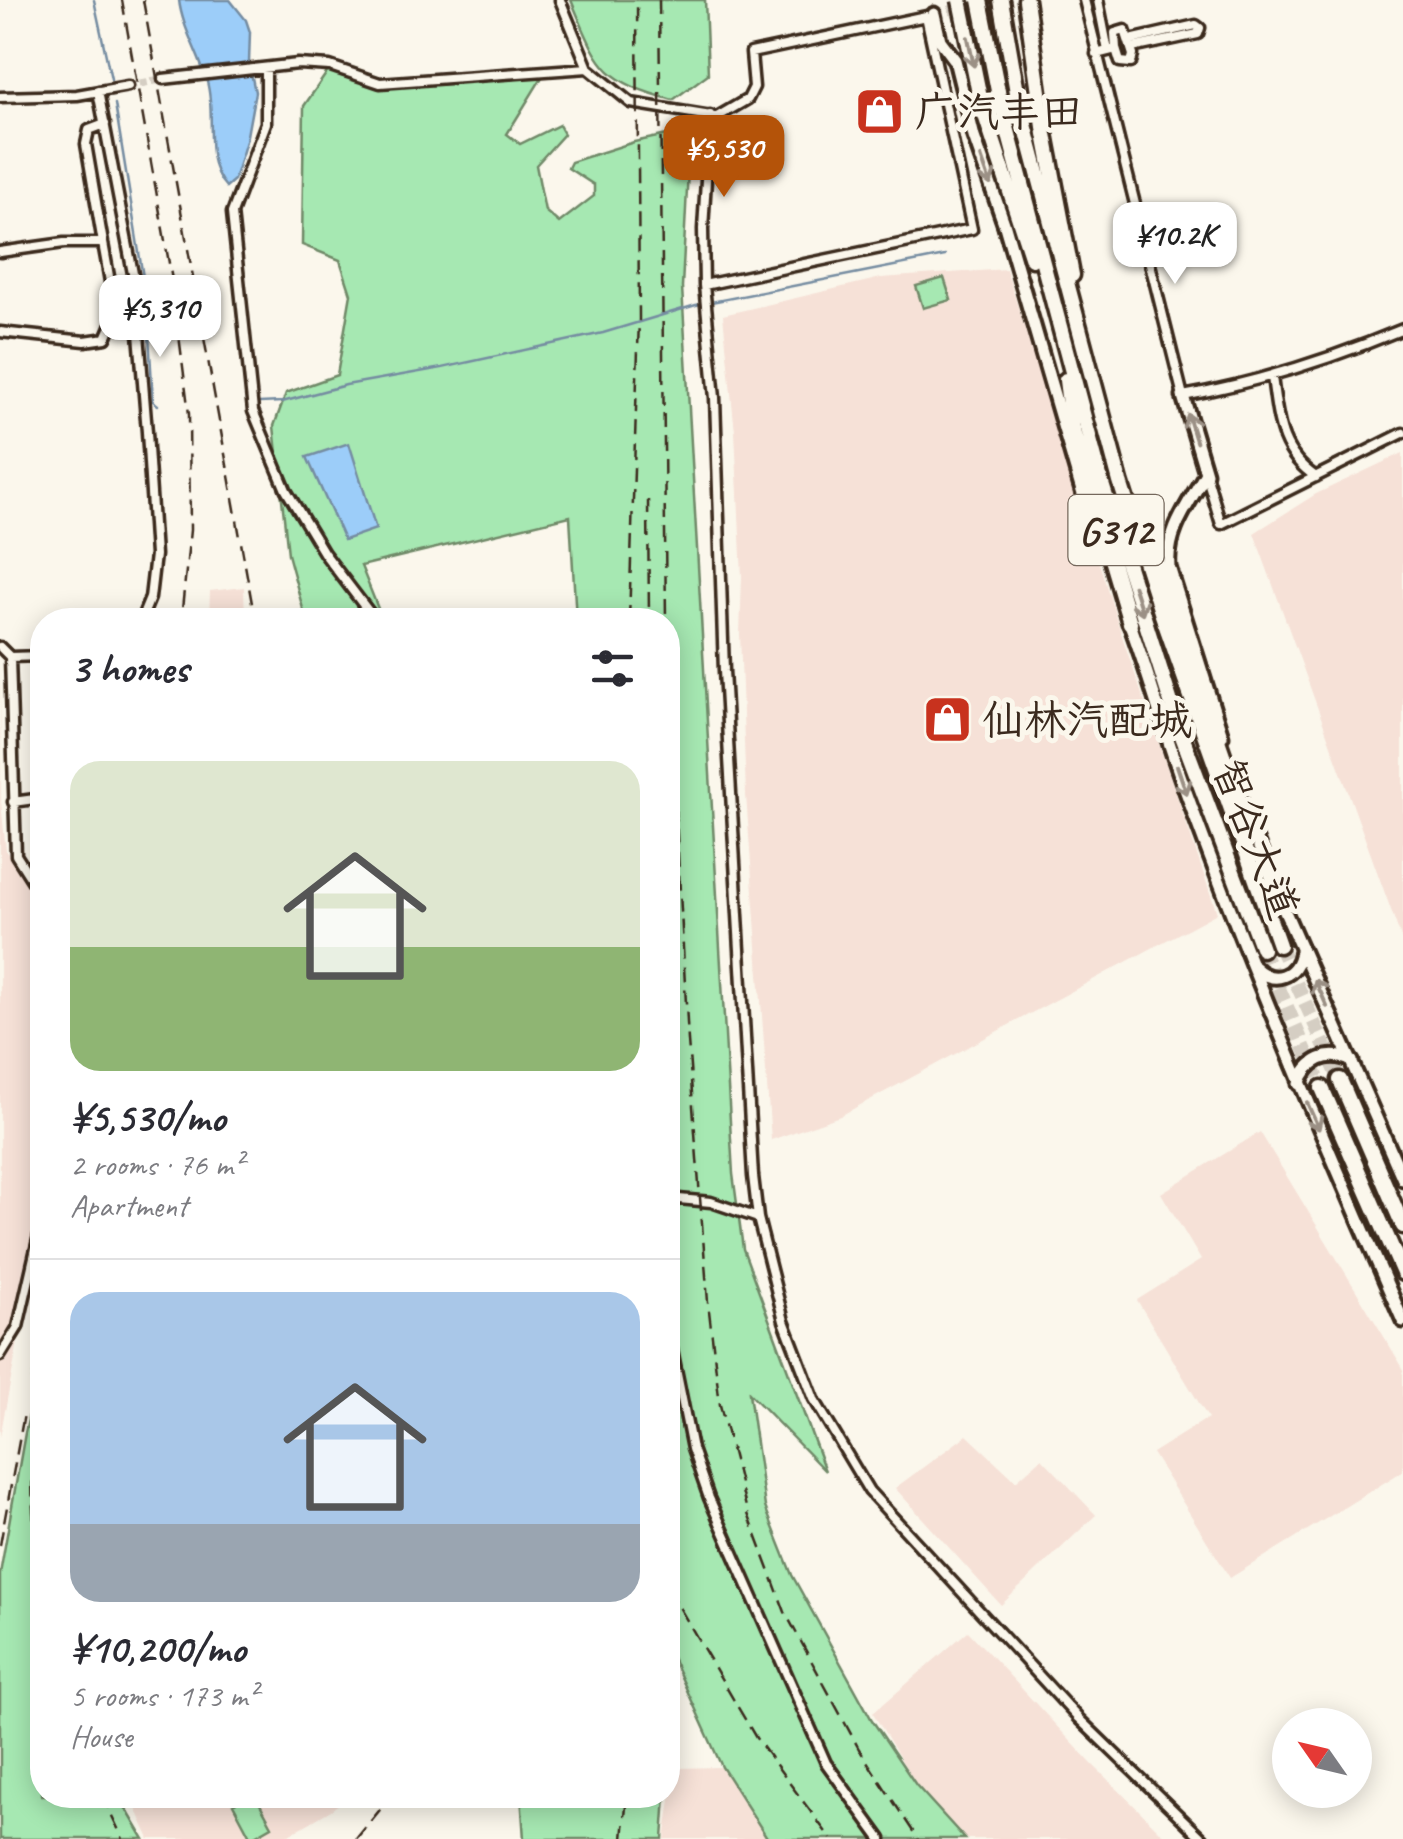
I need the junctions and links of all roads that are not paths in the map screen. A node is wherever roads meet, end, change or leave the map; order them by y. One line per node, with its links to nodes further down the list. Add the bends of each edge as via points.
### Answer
1 (560, 0): 13 (street)
2 (960, 0): 24 (highway, one-way to 24, bridge, via 982,103)
3 (980, 0): 24 (highway, 智谷大道 / G312, bridge)
4 (1001, 0): 26 (highway, 智谷大道 / G312, via 1018,98)
5 (1026, 0): 26 (highway)
6 (1084, 0): 11 (street)
7 (1098, 0): 10 (street)
8 (930, 15): 18 (street, via 750,54 754,87 748,99); 22 (street, via 972,229); 34 (main road, one-way to 34, via 955,60 1089,516)
9 (1131, 44): 9 (street, via 1198,34 1200,28 1196,25); 10 (street, via 1126,30 1117,31); 10 (street, via 1134,58 1128,64)
10 (1112, 50): 11 (street)
11 (1096, 54): 28 (street)
12 (266, 68): 13 (street, via 330,66 380,83); 14 (street); 33 (street, via 266,124 232,213 253,411 286,490)
13 (588, 68): 18 (street, via 631,103)
14 (163, 80)
15 (128, 86): 16 (street)
16 (98, 91): 17 (street); 19 (street)
17 (0, 97)
18 (710, 115): 22 (street)
19 (105, 124): 20 (street, via 90,130 86,144); 32 (street, via 135,284 155,555)
20 (103, 244): 21 (street); 25 (street, via 116,315 106,338)
21 (0, 252)
22 (704, 285): 52 (street)
23 (1403, 329): 27 (street)
24 (1059, 330): 34 (highway, via 1072,428); 44 (highway, 智谷大道 / G312, one-way to 44, via 1179,728)
25 (0, 332)
26 (1091, 374): 38 (highway); 43 (highway, 智谷大道 / G312, via 1162,615)
27 (1272, 378): 28 (street); 31 (street, via 1291,456)
28 (1183, 396): 30 (main road, one-way to 28)
29 (1403, 433): 31 (street)
30 (1206, 473): 31 (street, via 1222,524); 38 (main road, via 1172,533 1168,567)
31 (1316, 477)
32 (146, 608)
33 (366, 608)
34 (1130, 623): 45 (main road, one-way to 45)
35 (0, 647): 36 (street)
36 (10, 656): 37 (street); 40 (street)
37 (30, 656)
38 (1238, 798): 42 (main road)
39 (30, 800): 40 (street)
40 (13, 802): 41 (street, via 16,855)
41 (30, 877)
42 (1296, 937): 45 (main road, via 1300,957 1290,974 1268,978); 46 (main road, one-way to 42)
43 (1279, 944)
44 (1262, 949)
45 (1252, 964): 48 (main road)
46 (1352, 1061): 48 (main road, via 1319,1058); 50 (main road)
47 (1340, 1080): 53 (highway)
48 (1300, 1084): 56 (main road, one-way to 56)
49 (1322, 1088): 54 (highway)
50 (1403, 1179)
51 (680, 1199): 52 (street)
52 (758, 1218): 60 (street, via 784,1320 814,1399 869,1491 1078,1718)
53 (1403, 1226)
54 (1403, 1273)
55 (30, 1274): 57 (street, via 18,1327)
56 (1403, 1321)
57 (0, 1356)
58 (680, 1388): 59 (street, via 709,1498 826,1763)
59 (881, 1839)
60 (1203, 1839)

